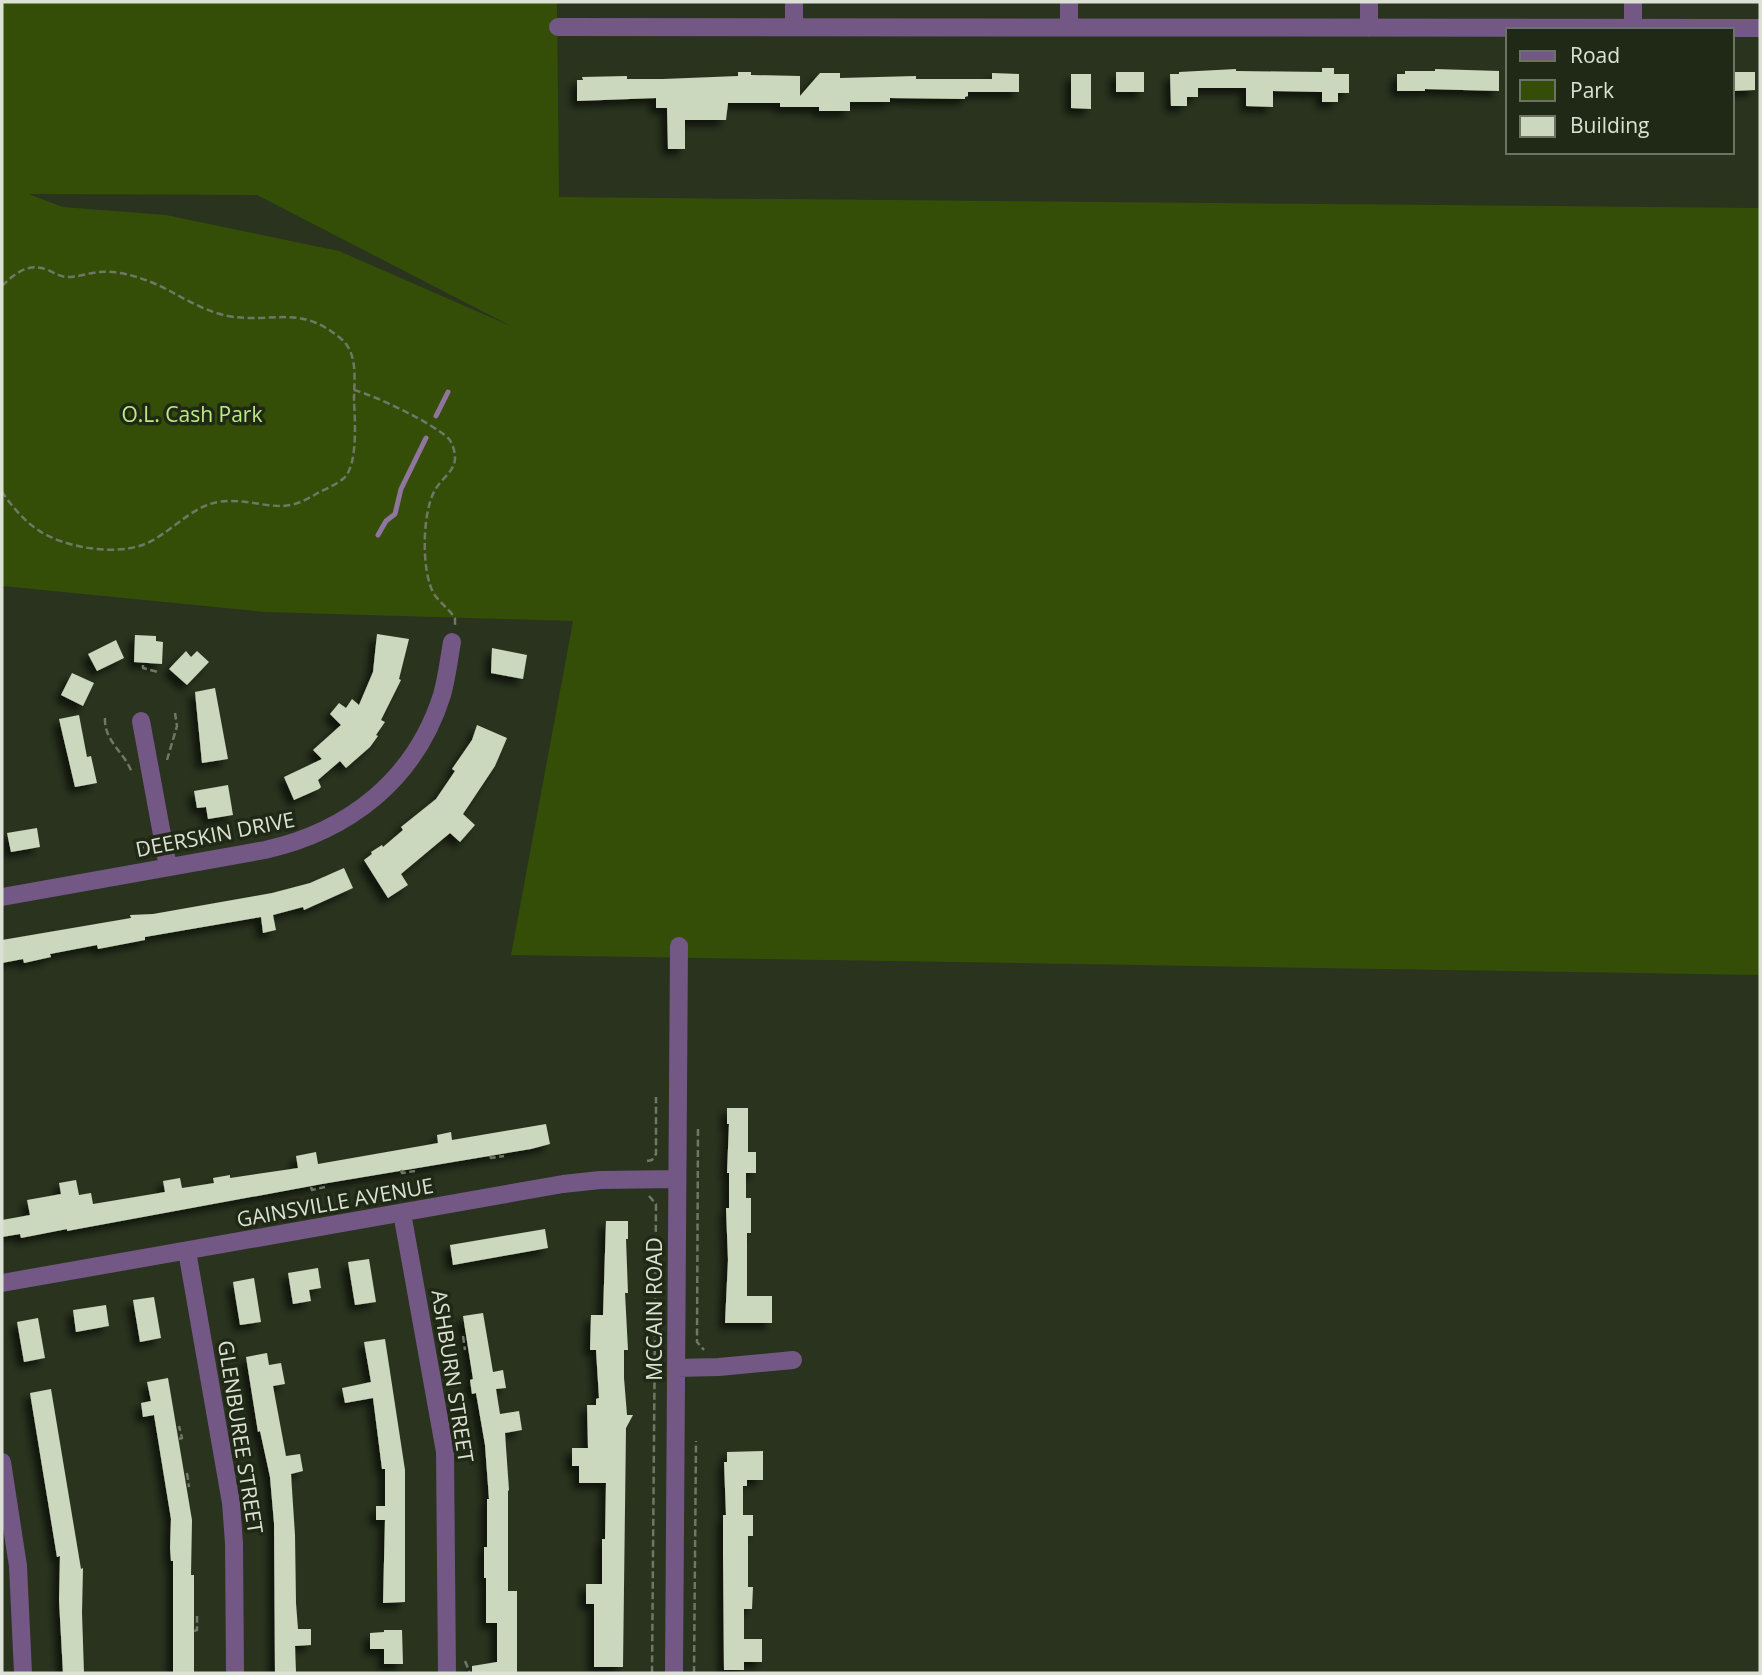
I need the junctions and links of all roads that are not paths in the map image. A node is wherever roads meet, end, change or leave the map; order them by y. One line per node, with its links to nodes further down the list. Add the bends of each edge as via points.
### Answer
1 (794, 2): 5 (street)
2 (1069, 2): 7 (street)
3 (1369, 2): 9 (street)
4 (1633, 2): 8 (street)
5 (794, 26): 6 (street); 7 (street)
6 (558, 27)
7 (1069, 27): 9 (street)
8 (1633, 27): 9 (street); 10 (street)
9 (1369, 28)
10 (1760, 28)
11 (452, 642): 13 (street, DEERSKIN DRIVE, via 442,695 427,731 399,773 361,810 295,843)
12 (141, 721): 13 (street)
13 (168, 867): 14 (street, DEERSKIN DRIVE)
14 (2, 897)
15 (678, 946): 16 (street, MCCAIN ROAD)
16 (677, 1179): 17 (street, GAINSVILLE AVENUE, via 581,1181); 21 (street, MCCAIN ROAD)
17 (402, 1213): 18 (street, GAINSVILLE AVENUE); 25 (street, ASHBURN STREET, via 444,1446)
18 (187, 1251): 19 (street, GAINSVILLE AVENUE); 24 (street, GLENBUREE STREET, via 231,1503)
19 (2, 1283)
20 (793, 1360): 21 (street)
21 (677, 1368): 26 (street, MCCAIN ROAD)
22 (2, 1462): 23 (street, via 18,1566)
23 (23, 1673)
24 (235, 1673)
25 (447, 1673)
26 (674, 1673)

